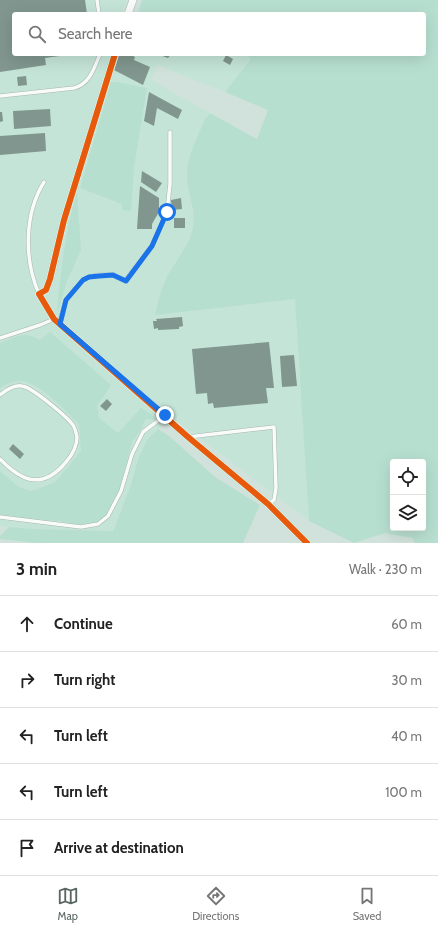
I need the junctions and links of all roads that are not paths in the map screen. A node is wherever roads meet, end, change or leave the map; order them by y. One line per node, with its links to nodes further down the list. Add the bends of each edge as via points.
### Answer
1 (97, 0): 3 (lane)
2 (133, 0): 4 (street)
3 (99, 12)
4 (129, 12)
5 (99, 56): 7 (lane, via 92,73 82,86)
6 (114, 56): 10 (street, via 64,220 50,279 46,290)
7 (0, 96)
8 (170, 132): 11 (lane, via 167,212 152,246 126,281 113,275 83,280 66,300)
9 (44, 182): 10 (lane, via 35,204 28,233 31,270)
10 (39, 294): 11 (street)
11 (57, 321): 12 (lane); 14 (street)
12 (0, 338)
13 (0, 395): 16 (lane, via 15,386 28,388 73,425 77,437 72,455 57,472 39,481 23,477)
14 (165, 415): 15 (street); 18 (lane, via 143,432 132,454 121,491 108,516 98,524 81,527)
15 (188, 437): 17 (street); 17 (lane, via 274,427 276,488 274,500)
16 (0, 459)
17 (268, 504): 19 (street)
18 (0, 517)
19 (283, 519): 20 (street); 21 (street)
20 (301, 543)
21 (307, 543)

